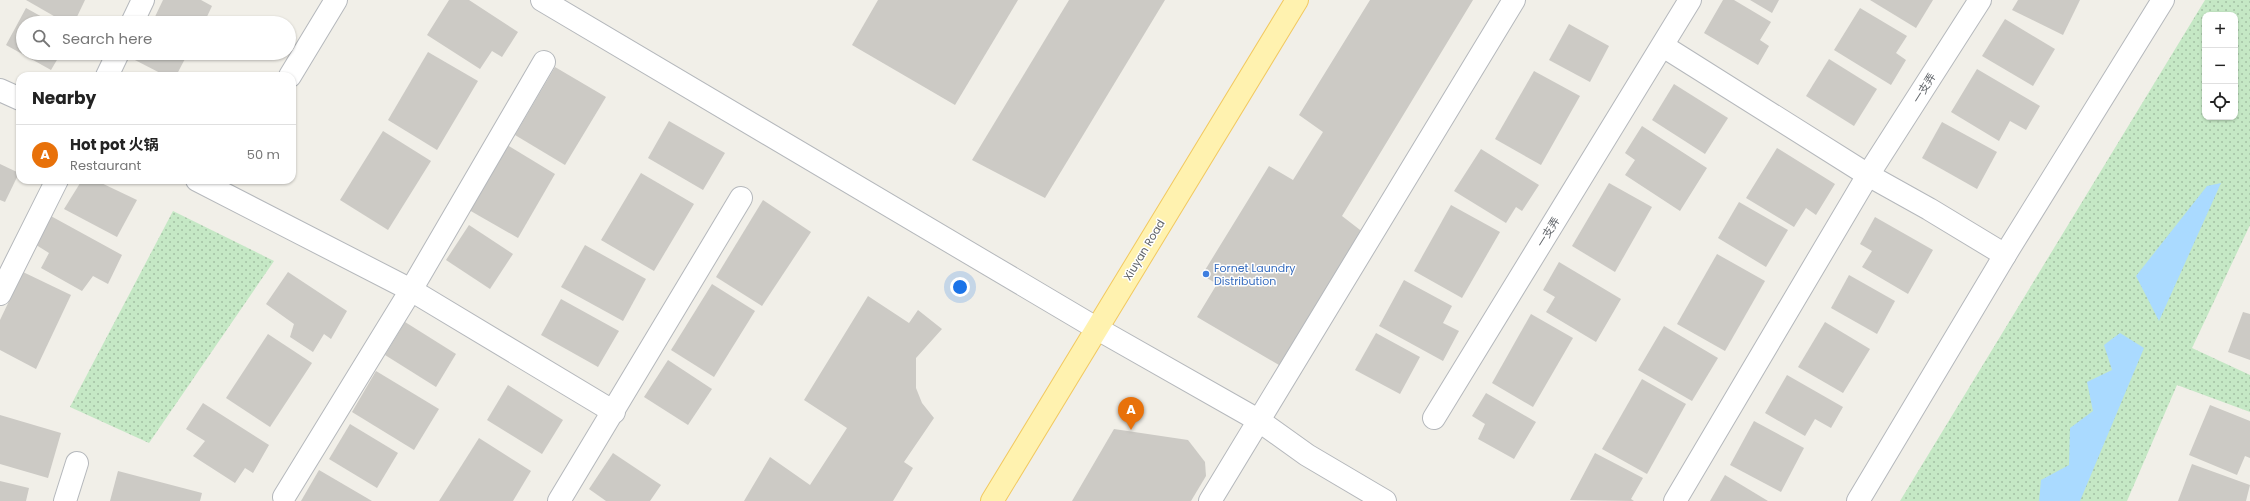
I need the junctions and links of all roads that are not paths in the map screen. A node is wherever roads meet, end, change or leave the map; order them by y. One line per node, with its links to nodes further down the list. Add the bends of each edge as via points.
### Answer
1 (143, 0): 9 (street)
2 (336, 0): 14 (street)
3 (542, 0): 24 (street)
4 (1297, 0): 24 (main road, Xiuyan Road)
5 (1514, 0): 27 (street)
6 (1690, 0): 10 (street, 一支弄)
7 (1980, 0): 17 (street, 一支弄)
8 (2163, 0): 21 (street)
9 (135, 16)
10 (1663, 46): 17 (street); 26 (street, 一支弄)
11 (115, 60): 13 (street)
12 (544, 62): 22 (street)
13 (109, 72)
14 (292, 72)
15 (0, 90): 16 (street)
16 (16, 97)
17 (1868, 175): 21 (street); 35 (street, 一支弄)
18 (55, 184): 23 (street)
19 (224, 186): 22 (street)
20 (741, 198): 25 (street)
21 (2005, 255): 36 (street)
22 (411, 290): 25 (street); 29 (street)
23 (0, 294)
24 (1096, 328): 27 (street); 32 (main road, Xiuyan Road)
25 (614, 412): 31 (street)
26 (1434, 418)
27 (1258, 420): 33 (street); 34 (street, via 1307,455)
28 (76, 463): 30 (street)
29 (284, 497)
30 (65, 501)
31 (559, 501)
32 (992, 501)
33 (1210, 501)
34 (1385, 501)
35 (1675, 501)
36 (1858, 501)

